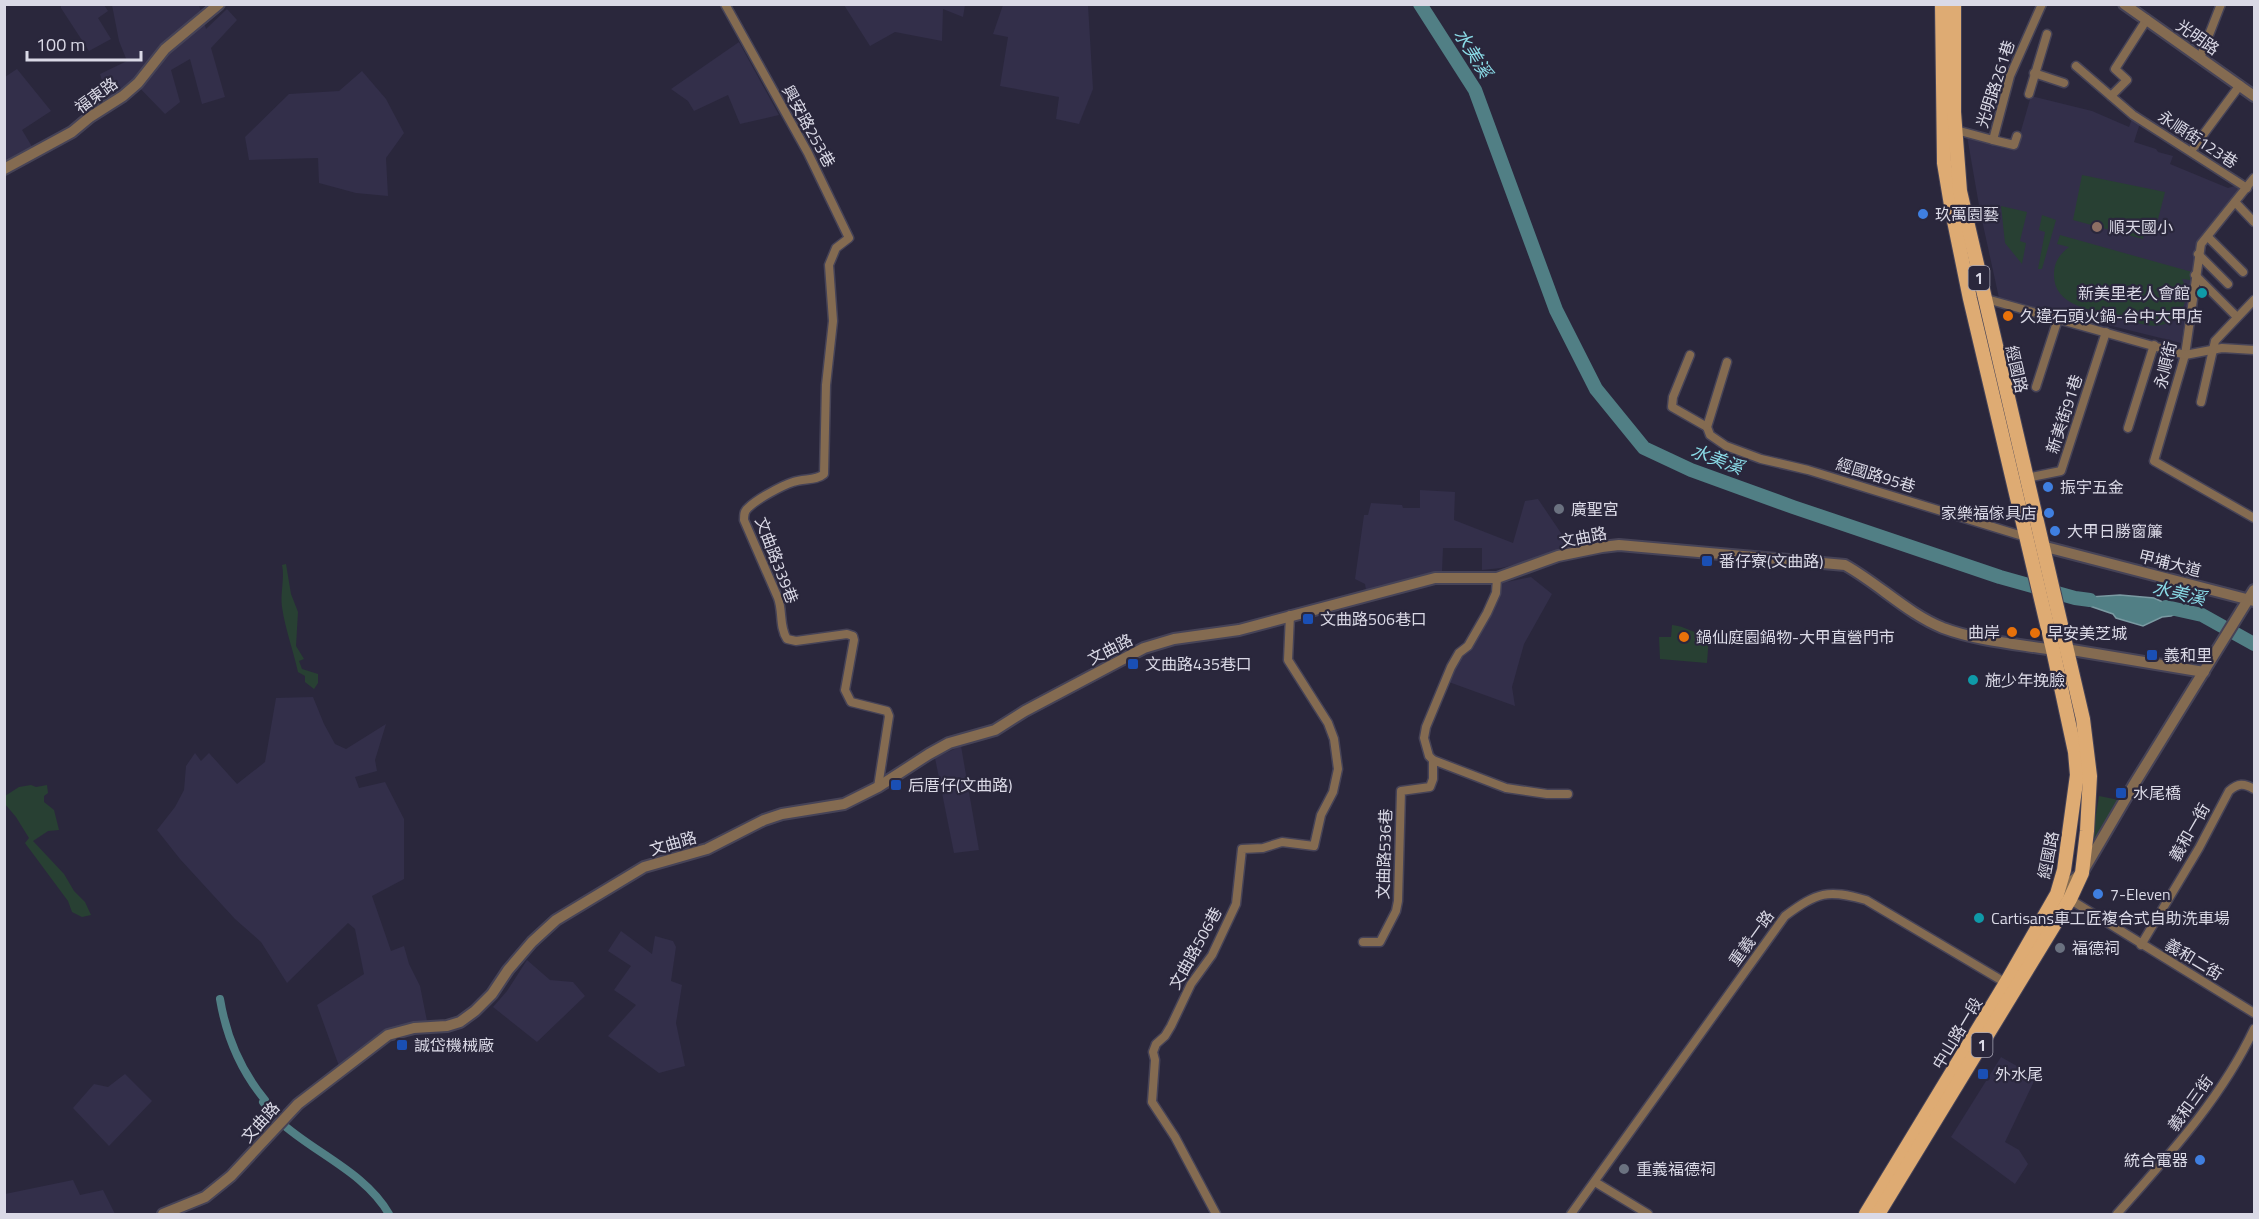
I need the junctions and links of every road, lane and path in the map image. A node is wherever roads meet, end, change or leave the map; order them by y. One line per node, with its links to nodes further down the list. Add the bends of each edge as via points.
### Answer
1 (219, 4): 22 (street, 福東路, via 165,50 123,96 72,132)
2 (725, 4): 29 (street, 興安路253巷, via 848,231 849,238)
3 (1942, 4): 33 (main road, 經國路 / 1, via 1944,163)
4 (1954, 4): 18 (main road, 經國路 / 1)
5 (2042, 4): 20 (street, 光明路261巷, via 2010,76)
6 (2221, 4): 10 (street)
7 (2128, 6): 8 (street, 光明路)
8 (2146, 20): 10 (street, 光明路); 16 (street, via 2115,69 2127,80)
9 (2047, 34): 12 (street)
10 (2200, 58): 14 (street, 光明路)
11 (2076, 66): 16 (street, 永順街123巷)
12 (2034, 73): 13 (street); 15 (street)
13 (2064, 83)
14 (2240, 85): 17 (street, 光明路); 21 (street)
15 (2029, 94)
16 (2111, 96): 24 (street, 永順街123巷, via 2133,115)
17 (2254, 96)
18 (1956, 130): 20 (street, 光明路261巷); 33 (main road, 經國路 / 1, via 1960,191)
19 (2017, 136): 20 (street, via 2014,145)
20 (1993, 140)
21 (2194, 147)
22 (4, 169)
23 (2254, 178): 24 (street, 永順街)
24 (2247, 188): 25 (street, 永順街)
25 (2235, 202): 26 (street); 27 (street, 永順街)
26 (2254, 222)
27 (2208, 237): 28 (street, 永順街); 30 (street)
28 (2198, 254): 31 (street, 永順街); 32 (street)
29 (830, 259): 58 (street, 文曲路339巷, via 832,321 824,474 783,487 748,508 744,520 782,609 782,628 787,639 853,636 845,690 848,698 886,711 889,716)
30 (2243, 272)
31 (2195, 275): 35 (street); 42 (street, 永順街)
32 (2228, 284)
33 (1977, 299): 36 (street); 48 (main road, 經國路 / 1); 50 (main road, 經國路 / 1)
34 (2254, 300): 35 (street)
35 (2237, 317): 39 (street, via 2215,341)
36 (2058, 319): 37 (street); 44 (street)
37 (2106, 332): 38 (street); 48 (street, 新美街91巷, via 2061,471)
38 (2154, 345): 42 (street); 47 (street)
39 (2214, 350): 40 (street); 42 (street); 45 (street)
40 (2254, 350)
41 (1690, 355): 46 (street, 經國路95巷, via 1672,407)
42 (2184, 355): 49 (street, 永順街, via 2154,461)
43 (1726, 362): 46 (street)
44 (2036, 387)
45 (2201, 402)
46 (1707, 427): 50 (street, 經國路95巷, via 1710,435 1726,446 1761,459)
47 (2128, 428)
48 (2026, 478): 51 (main road, 經國路 / 1)
49 (2254, 518)
50 (2026, 536): 51 (street, 經國路95巷); 55 (main road, 經國路 / 1, via 2044,612)
51 (2044, 553): 53 (street, 甲埔大道); 55 (main road, 經國路 / 1, via 2058,615)
52 (1497, 578): 54 (street, 文曲路, via 1435,578); 55 (street, 文曲路, via 1558,556 1619,545 1845,565 1943,628); 57 (street, 文曲路536巷, via 1496,593 1487,613 1451,667 1426,727 1424,738)
53 (2250, 600): 56 (street, 中山路一段)
54 (1290, 615): 58 (street, 文曲路, via 1239,630 1174,639 1144,648 995,730 949,743); 70 (street, 文曲路506巷, via 1288,660 1334,738 1338,769 1333,792 1321,816 1314,846 1282,842 1242,849 1236,904 1212,955 1153,1052 1152,1102)
55 (2060, 650): 56 (street, 文曲路); 61 (main road, 經國路 / 1, via 2083,719 2090,776); 62 (main road, 經國路 / 1, via 2077,775)
56 (2204, 672): 61 (street, 中山路一段)
57 (1433, 760): 60 (street, via 1506,788); 63 (street, 文曲路536巷, via 1430,788 1401,791 1396,911 1380,942)
58 (878, 787): 69 (street, 文曲路, via 844,804 764,820 707,849 644,867 595,896 556,920 532,942 475,1011 447,1026 388,1035 298,1104 231,1176 205,1197)
59 (2254, 789): 64 (street, 義和一街, via 2242,783 2229,791)
60 (1568, 794)
61 (2082, 873): 62 (main road, 中山路一段 / 1)
62 (2063, 896): 64 (street, 義和二街); 65 (main road, 中山路一段 / 1); 74 (main road, 中山路一段 / 1)
63 (1363, 942)
64 (2141, 945): 66 (street, 義和二街)
65 (2006, 983): 68 (street, 重義一路, via 1866,900 1823,894 1804,902 1785,916); 73 (main road, 中山路一段 / 1)
66 (2254, 1013)
67 (2254, 1029): 75 (street, 義和三街, via 2240,1058 2185,1137)
68 (1594, 1182): 71 (street, 重義一路); 72 (street)
69 (163, 1215)
70 (1216, 1215)
71 (1571, 1215)
72 (1648, 1215)
73 (1866, 1215)
74 (1878, 1215)
75 (2117, 1215)

